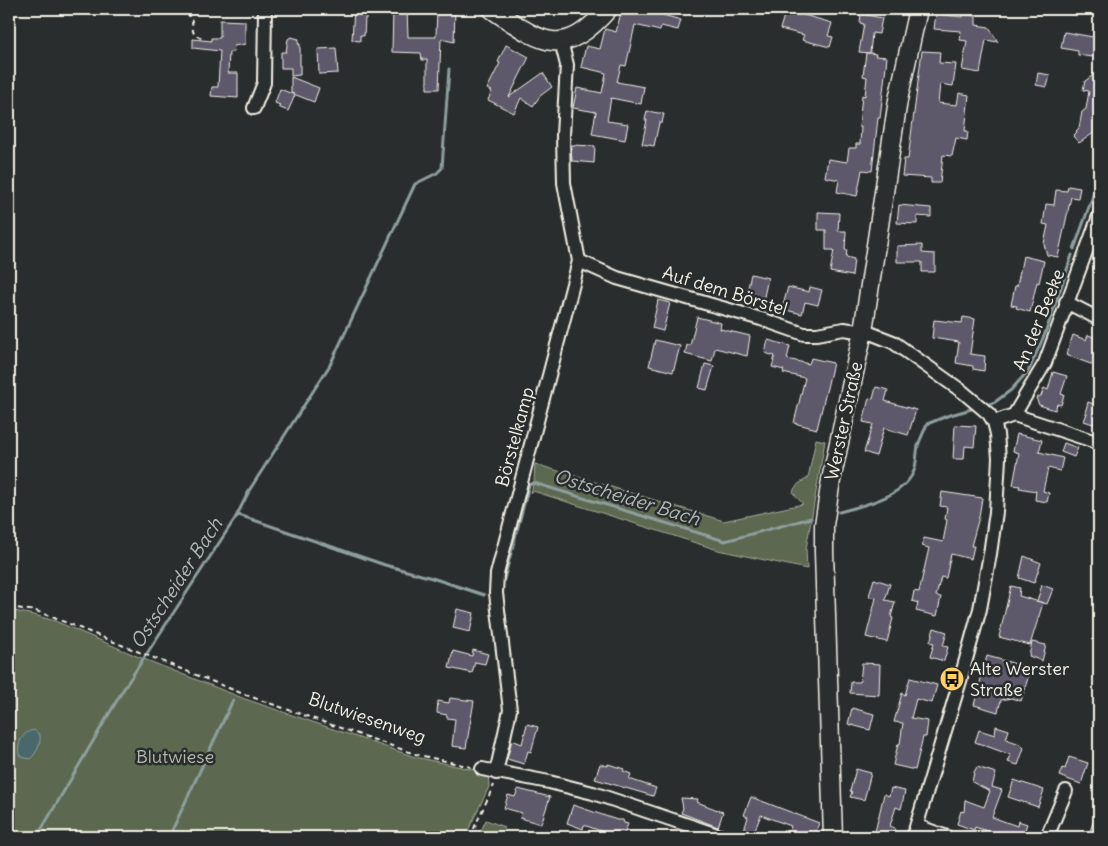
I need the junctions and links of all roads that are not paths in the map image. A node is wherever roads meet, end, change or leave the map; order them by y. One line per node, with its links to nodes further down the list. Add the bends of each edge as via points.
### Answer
1 (265, 9): 6 (street, via 264,83)
2 (492, 9): 5 (main road, via 533,36 546,41)
3 (608, 9): 5 (main road, via 576,38)
4 (918, 9): 11 (main road, Werster Straße, via 898,100)
5 (561, 41): 8 (street, Börstelkamp, via 568,65 563,135 564,183)
6 (254, 108)
7 (1099, 216): 9 (street, An der Beeke)
8 (579, 261): 11 (street, Auf dem Börstel, via 617,278 804,334 844,329); 16 (street, Börstelkamp, via 497,574 496,593 510,710)
9 (1066, 302): 10 (street); 12 (street, An der Beeke, via 1045,363)
10 (1099, 319)
11 (863, 331): 13 (street, via 893,342 974,400); 20 (main road, Werster Straße, via 824,525)
12 (1014, 415): 13 (street); 14 (street)
13 (991, 418): 18 (street, via 998,434 999,458 996,512 985,582 960,682)
14 (1099, 443)
15 (482, 769): 16 (street)
16 (496, 773): 19 (street, via 593,793)
17 (1066, 791): 22 (street)
18 (915, 832): 21 (street)
19 (722, 837)
20 (833, 837)
21 (947, 837)
22 (1046, 837)

